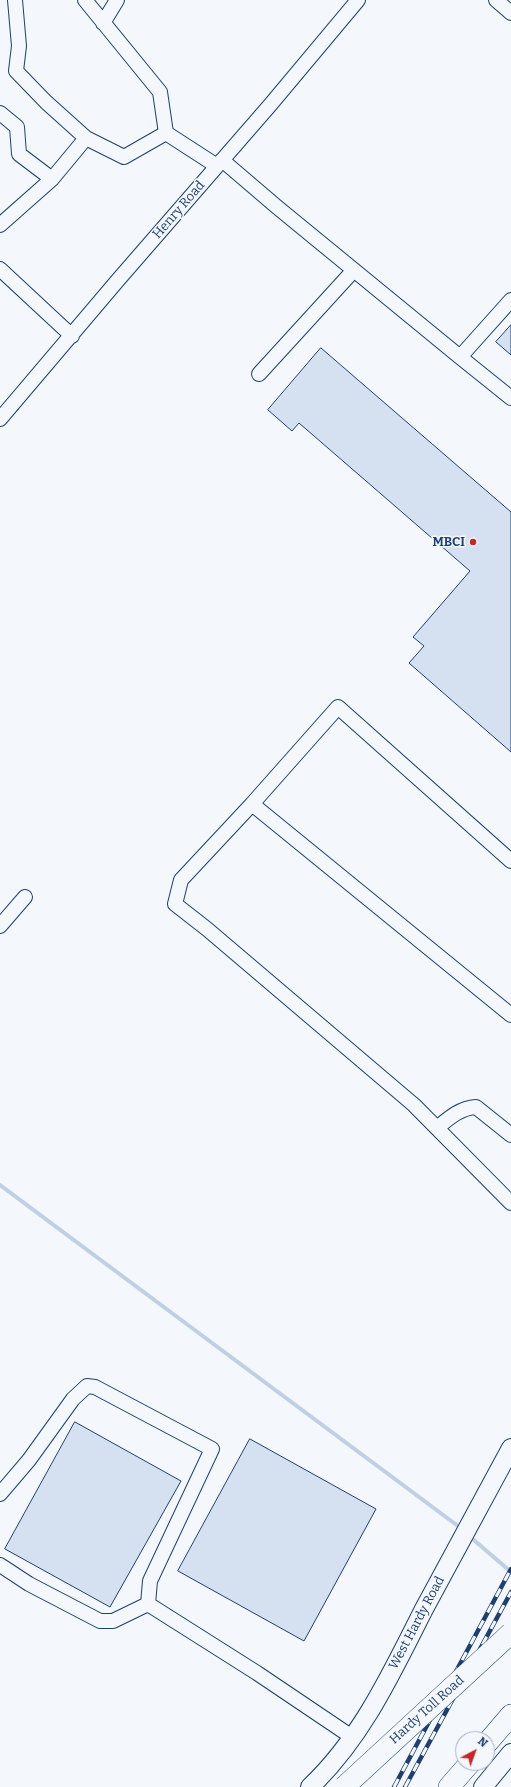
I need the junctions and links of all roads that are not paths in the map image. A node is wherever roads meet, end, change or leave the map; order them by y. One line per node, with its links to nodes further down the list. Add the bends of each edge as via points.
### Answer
1 (15, 0): 10 (street, via 19,46 16,71)
2 (85, 0): 7 (street)
3 (117, 0): 7 (street)
4 (358, 0): 11 (street, Henry Road)
5 (496, 0): 6 (street)
6 (511, 13)
7 (104, 23): 9 (street, via 160,92)
8 (0, 113): 12 (street, via 17,127 19,154)
9 (166, 133): 10 (street, via 124,156); 11 (street)
10 (86, 138): 12 (street)
11 (220, 163): 15 (street); 17 (street, Henry Road)
12 (52, 179): 13 (street)
13 (0, 225)
14 (0, 269): 17 (street)
15 (354, 270): 18 (street); 19 (street)
16 (511, 300): 18 (street)
17 (72, 336): 21 (street, Henry Road)
18 (460, 357): 20 (street)
19 (259, 374)
20 (511, 398)
21 (0, 419)
22 (252, 804): 23 (street, via 338,707); 26 (street); 27 (street, via 181,880 175,904 207,928 414,1105)
23 (511, 861)
24 (25, 897): 25 (street)
25 (0, 926)
26 (511, 1015)
27 (437, 1128): 28 (street, via 467,1108 476,1108); 29 (street)
28 (511, 1135)
29 (511, 1203)
30 (511, 1448): 37 (main road, West Hardy Road, via 374,1705)
31 (0, 1494): 33 (street, via 29,1460 72,1399 87,1386 95,1387 212,1449 150,1581)
32 (0, 1565): 33 (street, via 29,1584 100,1621 113,1621)
33 (148, 1604): 37 (street)
34 (511, 1633): 41 (highway, Hardy Toll Road, bridge)
35 (511, 1715): 36 (highway)
36 (495, 1734)
37 (352, 1737): 40 (main road, West Hardy Road)
38 (511, 1753): 43 (main road)
39 (463, 1771): 42 (highway)
40 (310, 1787)
41 (344, 1787)
42 (449, 1787)
43 (483, 1787)

